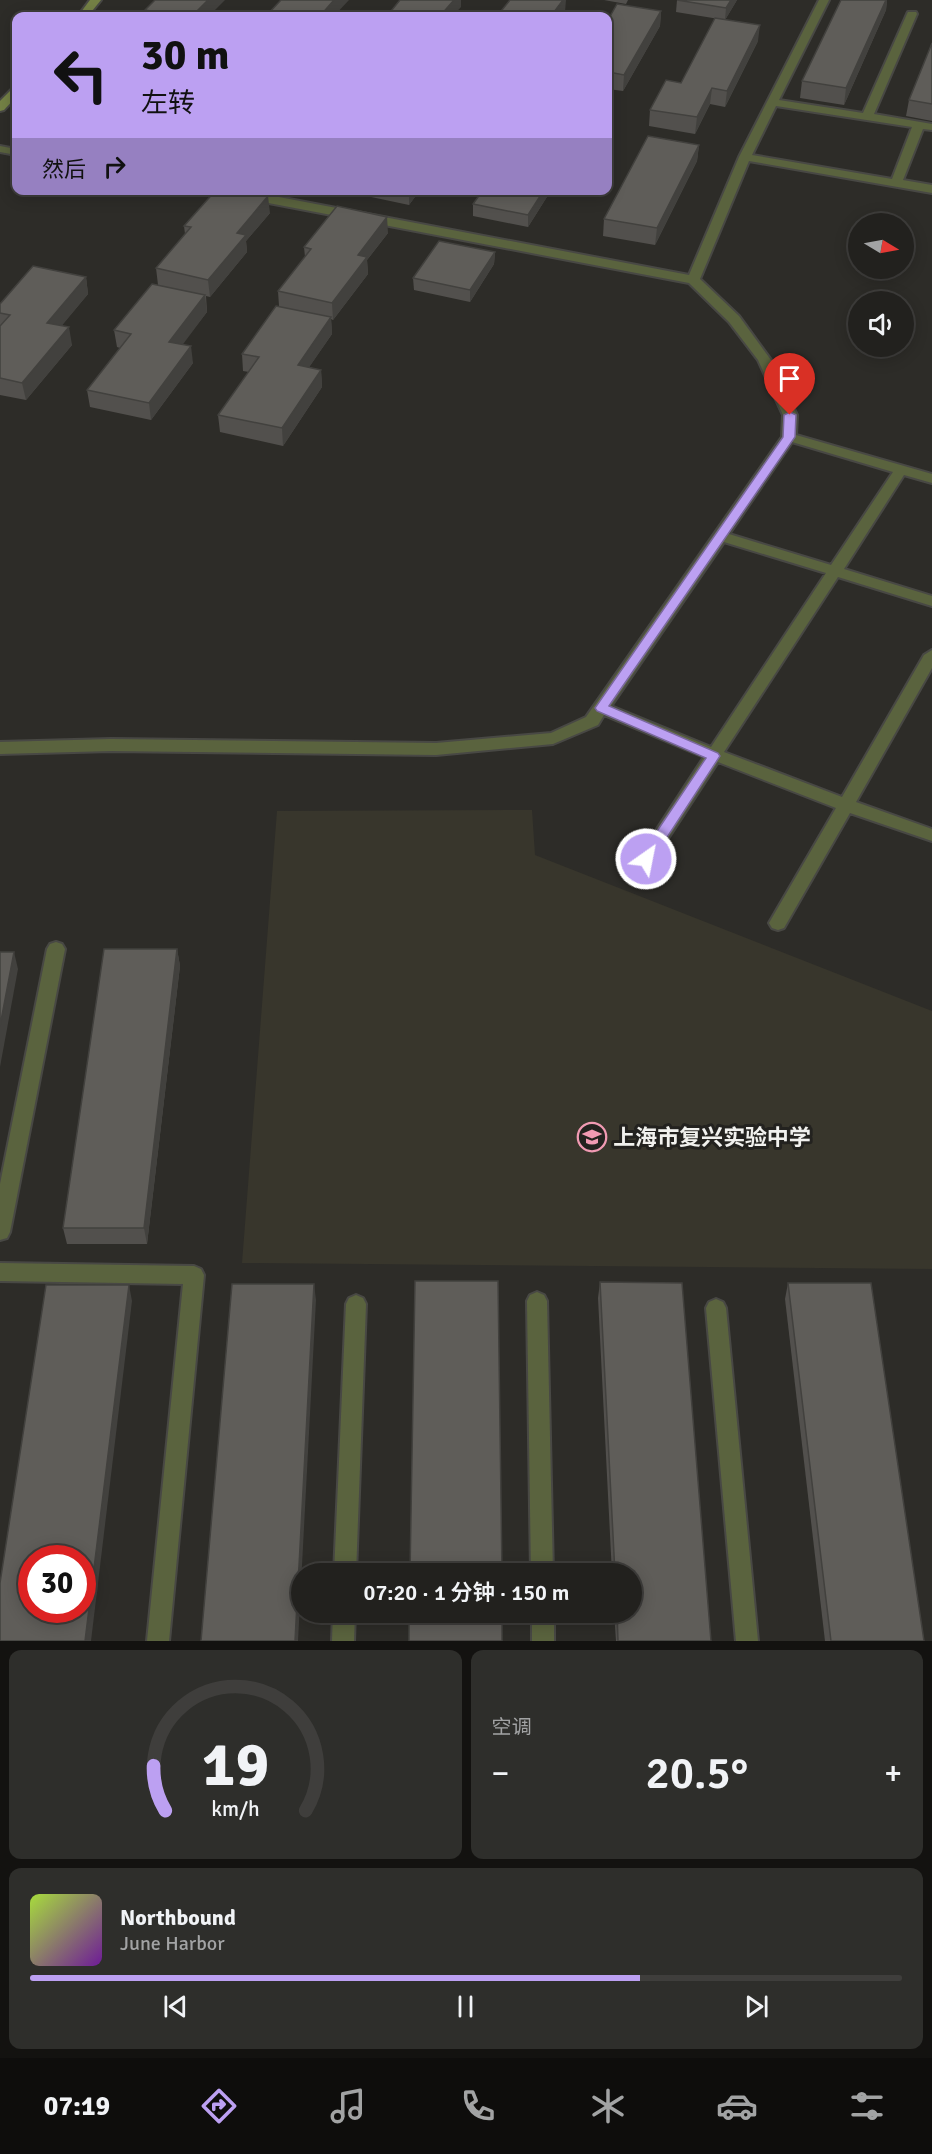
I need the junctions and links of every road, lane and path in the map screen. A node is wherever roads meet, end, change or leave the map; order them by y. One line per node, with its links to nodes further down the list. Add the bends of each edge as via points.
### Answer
1 (96, 0): 3 (main road)
2 (824, 0): 6 (street)
3 (86, 12)
4 (912, 15): 8 (street)
5 (12, 95): 7 (main road)
6 (772, 102): 8 (street); 11 (street)
7 (0, 108)
8 (867, 117): 9 (street)
9 (919, 125): 10 (street); 12 (street)
10 (932, 128)
11 (745, 157): 12 (street); 15 (street)
12 (896, 183): 13 (street)
13 (932, 189)
14 (247, 195): 15 (street)
15 (693, 280): 16 (street, via 734,319 764,360 790,415)
16 (789, 437): 17 (street); 19 (street)
17 (901, 470): 18 (street); 20 (street)
18 (932, 479)
19 (721, 536): 20 (street); 23 (street)
20 (835, 572): 21 (street); 25 (street)
21 (932, 601)
22 (932, 655): 26 (street)
23 (601, 708): 24 (street, via 592,721 553,738 436,749 111,745); 25 (street)
24 (0, 748)
25 (714, 756): 26 (street); 28 (street)
26 (845, 806): 27 (street); 29 (street)
27 (932, 835)
28 (646, 859)
29 (778, 923)
30 (56, 949): 31 (street)
31 (0, 1232)
32 (0, 1272): 40 (street, via 194,1275)
33 (537, 1301): 37 (street)
34 (356, 1304): 36 (street)
35 (716, 1308): 43 (street)
36 (345, 1563)
37 (542, 1563)
38 (344, 1623): 41 (street)
39 (543, 1623): 42 (street)
40 (158, 1641)
41 (343, 1641)
42 (543, 1641)
43 (747, 1641)

